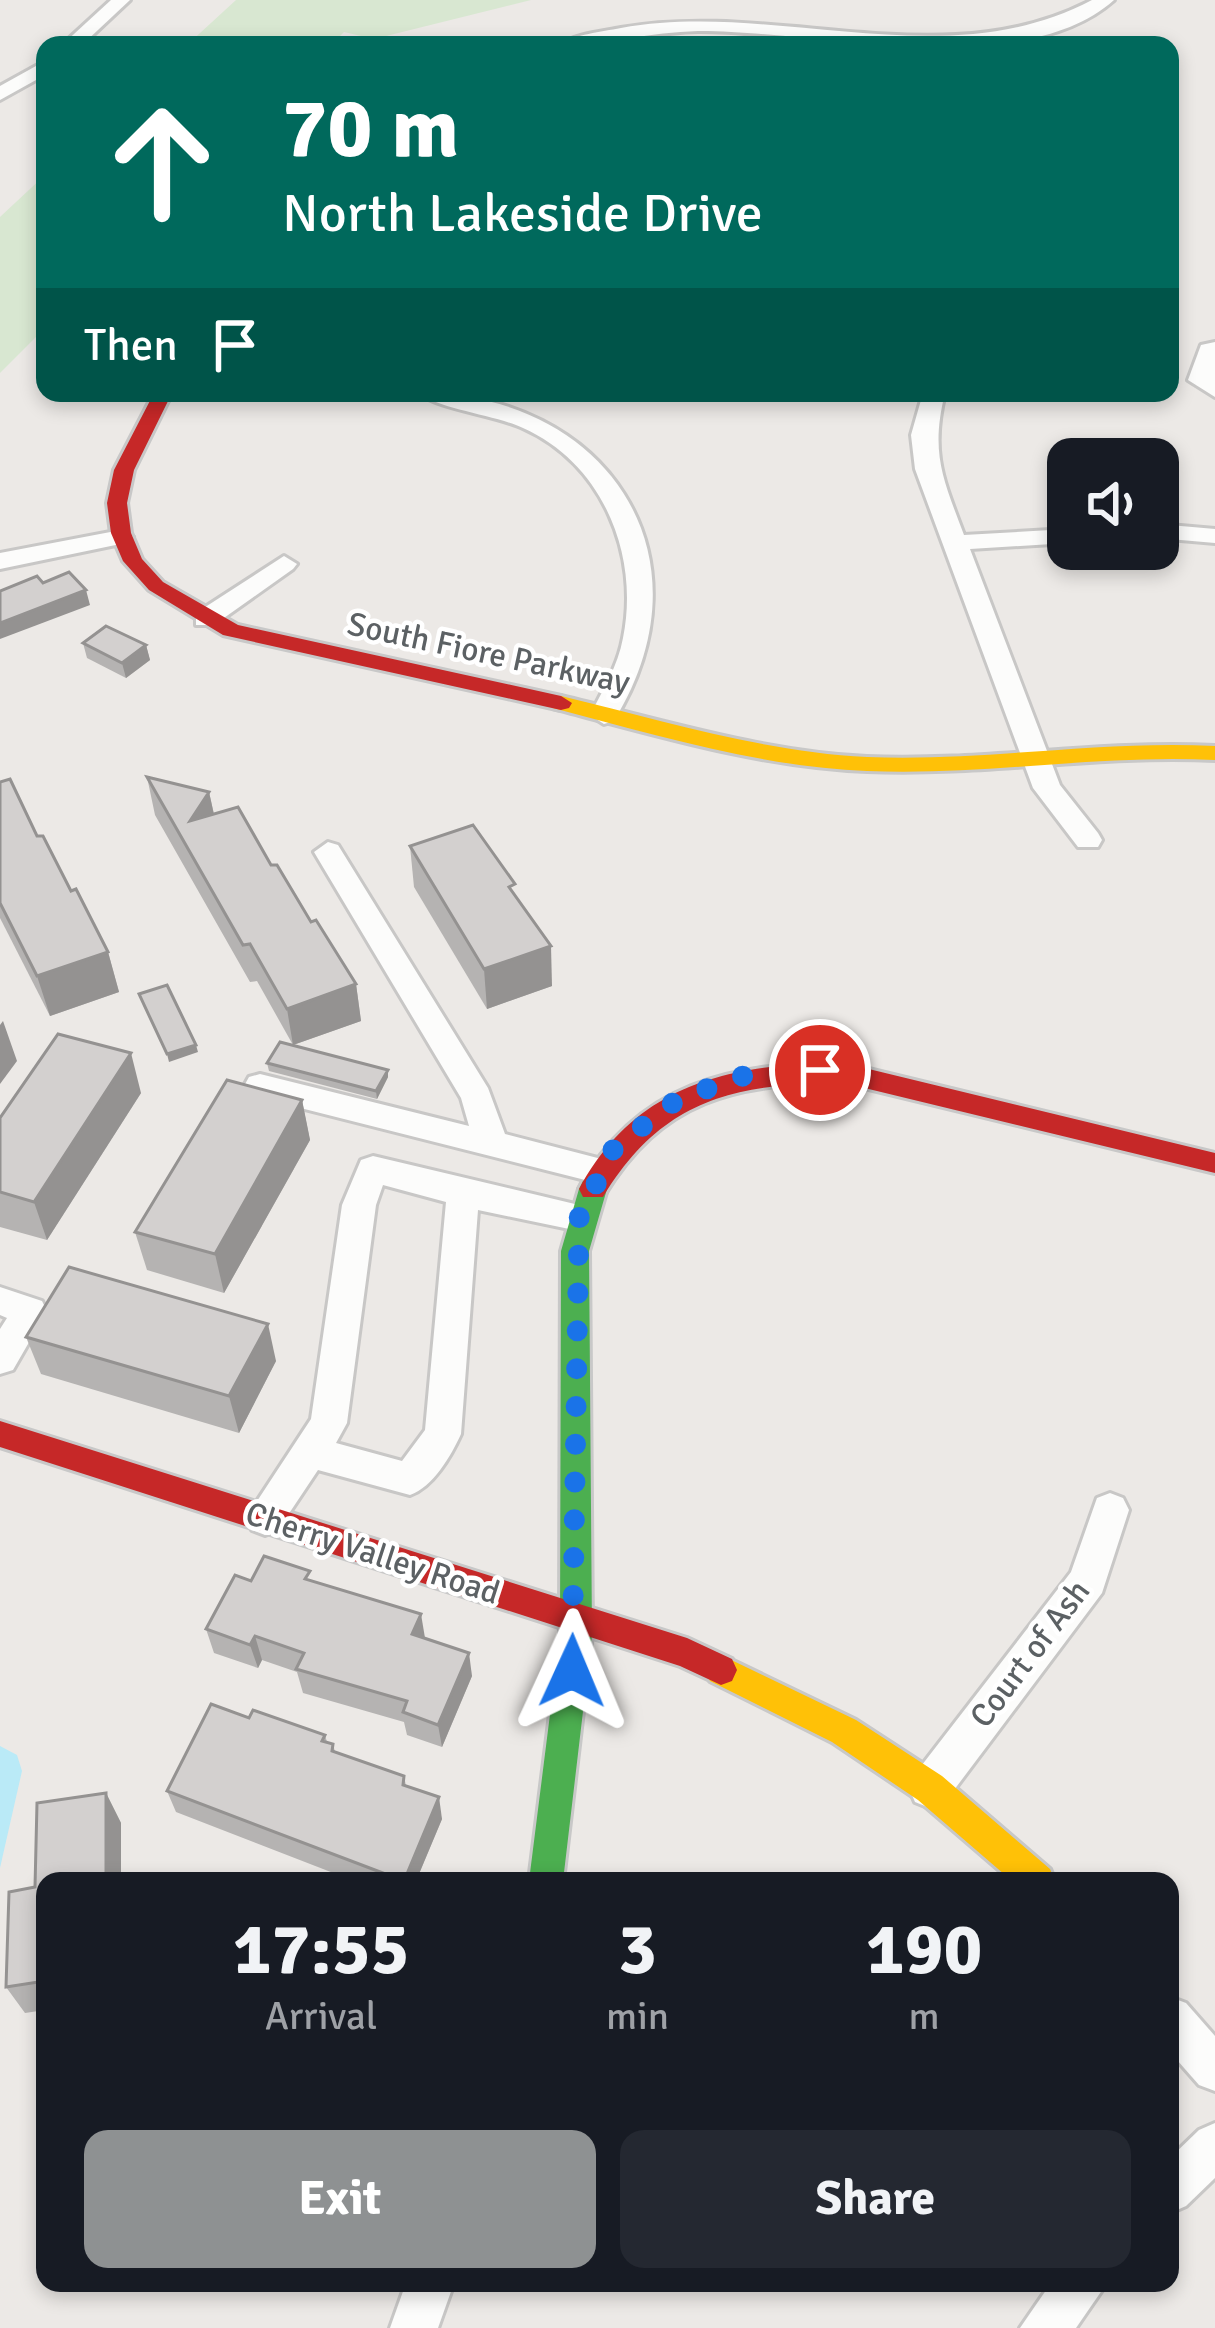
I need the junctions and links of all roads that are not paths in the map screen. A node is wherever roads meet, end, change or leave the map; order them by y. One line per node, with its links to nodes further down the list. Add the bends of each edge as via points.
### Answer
1 (121, 0): 3 (street)
2 (1105, 0): 6 (street)
3 (81, 36)
4 (619, 36): 5 (street, via 674,26)
5 (784, 36)
6 (1020, 36)
7 (36, 72): 8 (street)
8 (0, 94)
9 (1215, 349): 10 (street, via 1199,380)
10 (1215, 390)
11 (157, 402): 17 (street, via 116,482)
12 (462, 402): 22 (street, via 535,423 580,451 611,486 631,534 643,621)
13 (932, 402): 18 (street, via 923,452)
14 (1179, 533): 15 (street)
15 (1215, 536)
16 (1047, 537): 18 (street)
17 (122, 538): 19 (street); 21 (street, South Fiore Parkway, via 148,579)
18 (954, 543): 23 (street)
19 (0, 562)
20 (284, 564): 21 (street)
21 (205, 620): 22 (street, South Fiore Parkway)
22 (604, 715): 23 (street, South Fiore Parkway, via 866,766)
23 (1034, 753): 24 (street, South Fiore Parkway); 25 (street, via 1047,788)
24 (1215, 753)
25 (1088, 840)
26 (328, 852): 28 (street, via 477,1097)
27 (260, 1085): 28 (street)
28 (491, 1144): 30 (street)
29 (1215, 1163): 30 (street, via 795,1068 724,1080 678,1099 640,1123)
30 (601, 1171): 32 (street)
31 (463, 1193): 32 (street); 36 (street, via 373,1169 359,1205 329,1423); 36 (street, via 443,1434 410,1479)
32 (579, 1218): 39 (street)
33 (0, 1301): 34 (street, via 30,1311)
34 (0, 1358)
35 (0, 1434): 38 (street, Cherry Valley Road)
36 (310, 1452): 38 (street)
37 (1110, 1510): 40 (street, Court of Ash, via 1088,1581)
38 (265, 1518): 39 (street, Cherry Valley Road)
39 (573, 1616): 40 (street, Cherry Valley Road, via 753,1682); 41 (street)
40 (930, 1788): 42 (street, Cherry Valley Road)
41 (547, 1872)
42 (1028, 1872)
43 (1179, 2029): 44 (street)
44 (1215, 2069)
45 (1215, 2146): 46 (street)
46 (1179, 2181)
47 (427, 2292): 49 (street)
48 (1075, 2292): 50 (street)
49 (414, 2328)
50 (1044, 2328)

